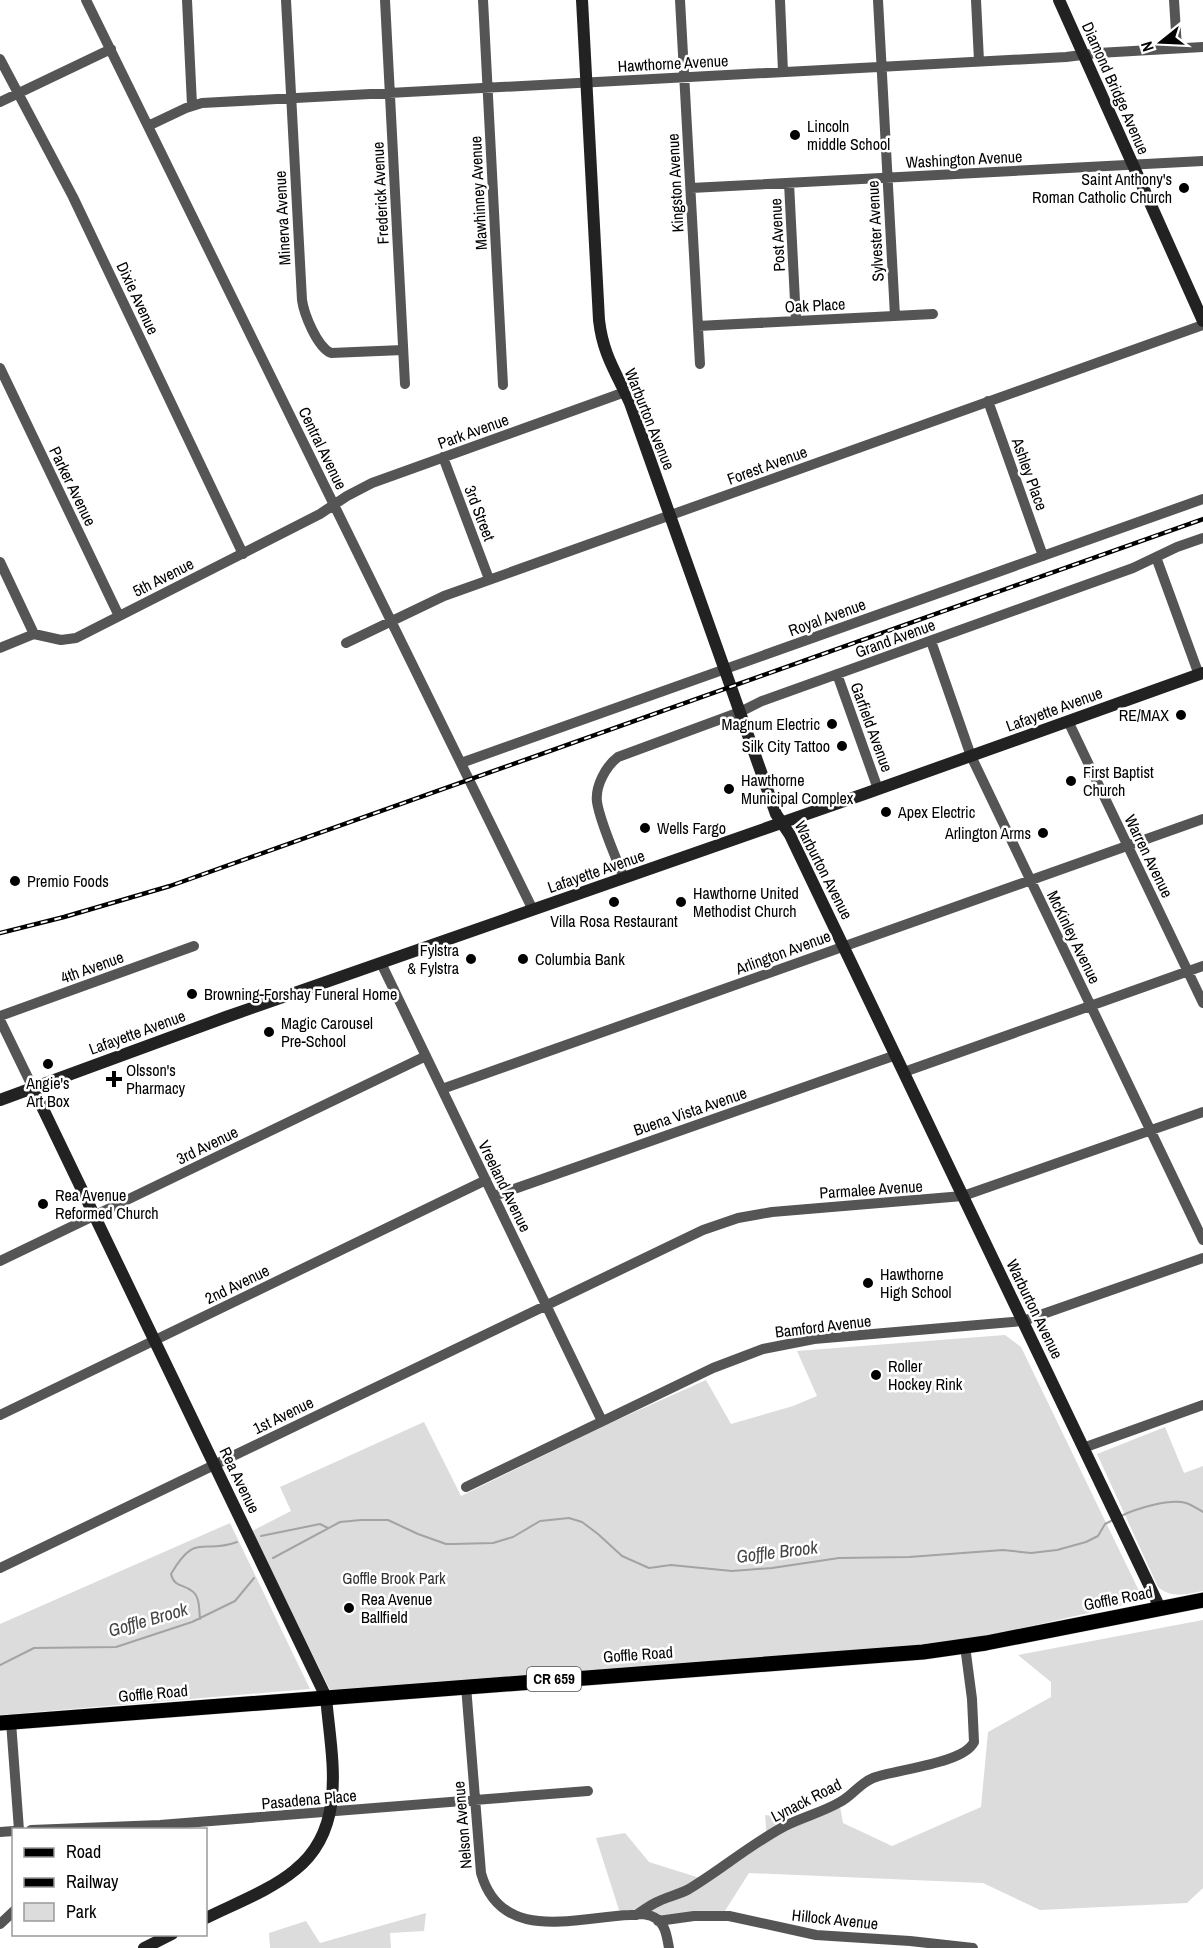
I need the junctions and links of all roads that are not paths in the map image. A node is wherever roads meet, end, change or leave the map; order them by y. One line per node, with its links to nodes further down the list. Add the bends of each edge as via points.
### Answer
1 (86, 0): 15 (street, Central Avenue)
2 (187, 0): 28 (street)
3 (286, 0): 26 (street, Minerva Avenue)
4 (385, 0): 25 (street, Frederick Avenue)
5 (483, 0): 23 (street, Mawhinney Avenue)
6 (582, 0): 22 (street, Warburton Avenue)
7 (680, 0): 21 (street, Kingston Avenue)
8 (780, 0): 20 (street)
9 (878, 0): 19 (street, Sylvester Avenue)
10 (976, 0): 18 (street)
11 (1059, 0): 16 (street, Diamond Bridge Avenue)
12 (1174, 0): 14 (street)
13 (1203, 47): 14 (street, Hawthorne Avenue)
14 (1177, 48): 16 (street, Hawthorne Avenue)
15 (111, 49): 24 (street); 29 (street, Central Avenue)
16 (1083, 54): 18 (street, Hawthorne Avenue); 31 (street, Diamond Bridge Avenue)
17 (0, 60): 24 (street, Dixie Avenue)
18 (979, 61): 19 (street, Hawthorne Avenue)
19 (881, 67): 20 (street, Hawthorne Avenue); 32 (street, Sylvester Avenue)
20 (783, 72): 21 (street, Hawthorne Avenue)
21 (685, 77): 22 (street, Hawthorne Avenue); 34 (street, Kingston Avenue)
22 (586, 82): 23 (street, Hawthorne Avenue); 45 (street, Warburton Avenue, via 601,334 608,360)
23 (488, 88): 25 (street, Hawthorne Avenue); 44 (street, Mawhinney Avenue)
24 (18, 93): 27 (street); 52 (street, Dixie Avenue, via 73,197)
25 (390, 93): 26 (street, Hawthorne Avenue); 40 (street, Frederick Avenue)
26 (291, 98): 28 (street, Hawthorne Avenue); 40 (street, Minerva Avenue, via 305,314 322,348 331,353)
27 (0, 102)
28 (192, 105): 29 (street, Hawthorne Avenue)
29 (148, 126): 49 (street, Central Avenue)
30 (1203, 161): 31 (street, Washington Avenue)
31 (1133, 165): 32 (street, Washington Avenue); 38 (street, Diamond Bridge Avenue)
32 (887, 178): 33 (street, Washington Avenue); 36 (street, Sylvester Avenue)
33 (789, 183): 34 (street, Washington Avenue); 37 (street, Post Avenue)
34 (691, 188): 39 (street, Kingston Avenue)
35 (933, 314): 36 (street, Oak Place)
36 (895, 316): 37 (street, Oak Place)
37 (796, 321): 39 (street, Oak Place)
38 (1203, 323): 46 (street, Forest Avenue)
39 (698, 326): 41 (street, Kingston Avenue)
40 (403, 350): 43 (street, Frederick Avenue)
41 (700, 364)
42 (0, 368): 57 (street, Parker Avenue)
43 (405, 384)
44 (503, 385)
45 (625, 392): 47 (street, Park Avenue); 50 (street, Warburton Avenue)
46 (988, 401): 50 (street, Forest Avenue); 53 (street, Ashley Place)
47 (444, 457): 49 (street, Park Avenue, via 372,483); 56 (street, 3rd Street)
48 (1203, 499): 53 (street, Royal Avenue)
49 (334, 504): 52 (street, 5th Avenue); 58 (street, Central Avenue)
50 (670, 515): 56 (street, Forest Avenue); 63 (street, Warburton Avenue)
51 (1203, 538): 54 (street, Grand Avenue)
52 (243, 554): 57 (street, 5th Avenue)
53 (1043, 556): 63 (street, Royal Avenue)
54 (1156, 557): 60 (street, Grand Avenue); 65 (street)
55 (0, 562): 59 (street)
56 (489, 579): 58 (street, Forest Avenue)
57 (119, 616): 59 (street, 5th Avenue, via 69,640)
58 (391, 620): 61 (street, Forest Avenue); 69 (street, Central Avenue)
59 (34, 634): 62 (street)
60 (931, 641): 64 (street, Grand Avenue); 68 (street, McKinley Avenue)
61 (346, 642)
62 (0, 648)
63 (724, 669): 66 (street, Warburton Avenue); 69 (street, Royal Avenue)
64 (837, 674): 66 (street, Grand Avenue); 70 (street, Garfield Avenue)
65 (1201, 674): 67 (street, Lafayette Avenue)
66 (740, 712): 72 (street, Warburton Avenue); 74 (street, Grand Avenue, via 613,761 604,775 597,801)
67 (1068, 721): 68 (street, Lafayette Avenue); 73 (street, Warren Avenue)
68 (971, 756): 70 (street, Lafayette Avenue); 75 (street, McKinley Avenue)
69 (461, 763): 76 (street, Central Avenue)
70 (878, 789): 72 (street, Lafayette Avenue)
71 (1203, 819): 73 (street, Arlington Avenue)
72 (782, 823): 74 (street, Lafayette Avenue); 78 (street, Warburton Avenue)
73 (1127, 846): 75 (street, Arlington Avenue); 81 (street, Warren Avenue)
74 (624, 878): 76 (street, Lafayette Avenue)
75 (1031, 880): 78 (street, Arlington Avenue); 83 (street, McKinley Avenue)
76 (533, 910): 79 (street, Lafayette Avenue)
77 (194, 946): 84 (street, 4th Avenue)
78 (844, 946): 85 (street, Warburton Avenue); 89 (street, Arlington Avenue)
79 (381, 963): 86 (street, Vreeland Avenue); 88 (street, Lafayette Avenue)
80 (1203, 966): 81 (street)
81 (1188, 971): 82 (street, Warren Avenue); 83 (street)
82 (1203, 1003)
83 (1091, 1006): 87 (street); 92 (street, McKinley Avenue)
84 (0, 1018): 88 (street, Rea Avenue)
85 (896, 1055): 87 (street, Warburton Avenue); 94 (street, Buena Vista Avenue)
86 (426, 1056): 89 (street, Vreeland Avenue); 96 (street, 3rd Avenue)
87 (904, 1072): 95 (street, Warburton Avenue)
88 (33, 1088): 90 (street, Lafayette Avenue); 96 (street, Rea Avenue)
89 (442, 1089): 93 (street, Vreeland Avenue)
90 (0, 1100)
91 (1203, 1112): 92 (street, Parmalee Avenue)
92 (1150, 1131): 95 (street, Parmalee Avenue); 97 (street, McKinley Avenue)
93 (486, 1180): 94 (street, Vreeland Avenue); 102 (street, 2nd Avenue)
94 (494, 1196): 100 (street, Vreeland Avenue)
95 (963, 1196): 100 (street, Parmalee Avenue, via 788,1210 738,1218 685,1238); 101 (street, Warburton Avenue)
96 (94, 1216): 99 (street, 3rd Avenue); 102 (street, Rea Avenue)
97 (1203, 1240)
98 (1203, 1258): 101 (street, Bamford Avenue)
99 (0, 1261)
100 (546, 1305): 105 (street, Vreeland Avenue); 107 (street, 1st Avenue)
101 (1023, 1321): 105 (street, Bamford Avenue, via 780,1345 729,1361); 106 (street, Warburton Avenue)
102 (154, 1340): 104 (street, 2nd Avenue); 107 (street, Rea Avenue)
103 (1203, 1405): 106 (street)
104 (0, 1415)
105 (602, 1422): 108 (street, Bamford Avenue)
106 (1083, 1448): 111 (street, Warburton Avenue)
107 (214, 1464): 109 (street, 1st Avenue); 114 (street, Rea Avenue)
108 (466, 1487)
109 (0, 1568)
110 (1203, 1600): 111 (main road, Goffle Road / CR 659)
111 (1160, 1608): 112 (main road, Goffle Road / CR 659)
112 (965, 1646): 113 (main road, Goffle Road / CR 659); 122 (street, Lynack Road, via 974,1742 965,1753 863,1782 851,1796 784,1827 690,1888)
113 (466, 1686): 114 (main road, Goffle Road / CR 659); 117 (street, Nelson Avenue)
114 (326, 1697): 115 (main road, Goffle Road / CR 659); 118 (street, Rea Avenue)
115 (5, 1723): 119 (street)
116 (588, 1791): 117 (street, Pasadena Place)
117 (475, 1800): 118 (street, Pasadena Place); 122 (street, Nelson Avenue, via 481,1873 487,1891 502,1908 542,1923)
118 (331, 1812): 120 (street, Pasadena Place); 123 (street, Rea Avenue, via 315,1850 294,1872)
119 (19, 1828)
120 (111, 1828)
121 (12, 1913): 125 (street)
122 (636, 1915): 124 (street, Nelson Avenue, via 652,1916)
123 (207, 1917)
124 (658, 1921): 128 (street); 129 (street, Hillock Avenue, via 723,1915 816,1935)
125 (0, 1924)
126 (170, 1936): 127 (street)
127 (144, 1948)
128 (669, 1948)
129 (973, 1948)

